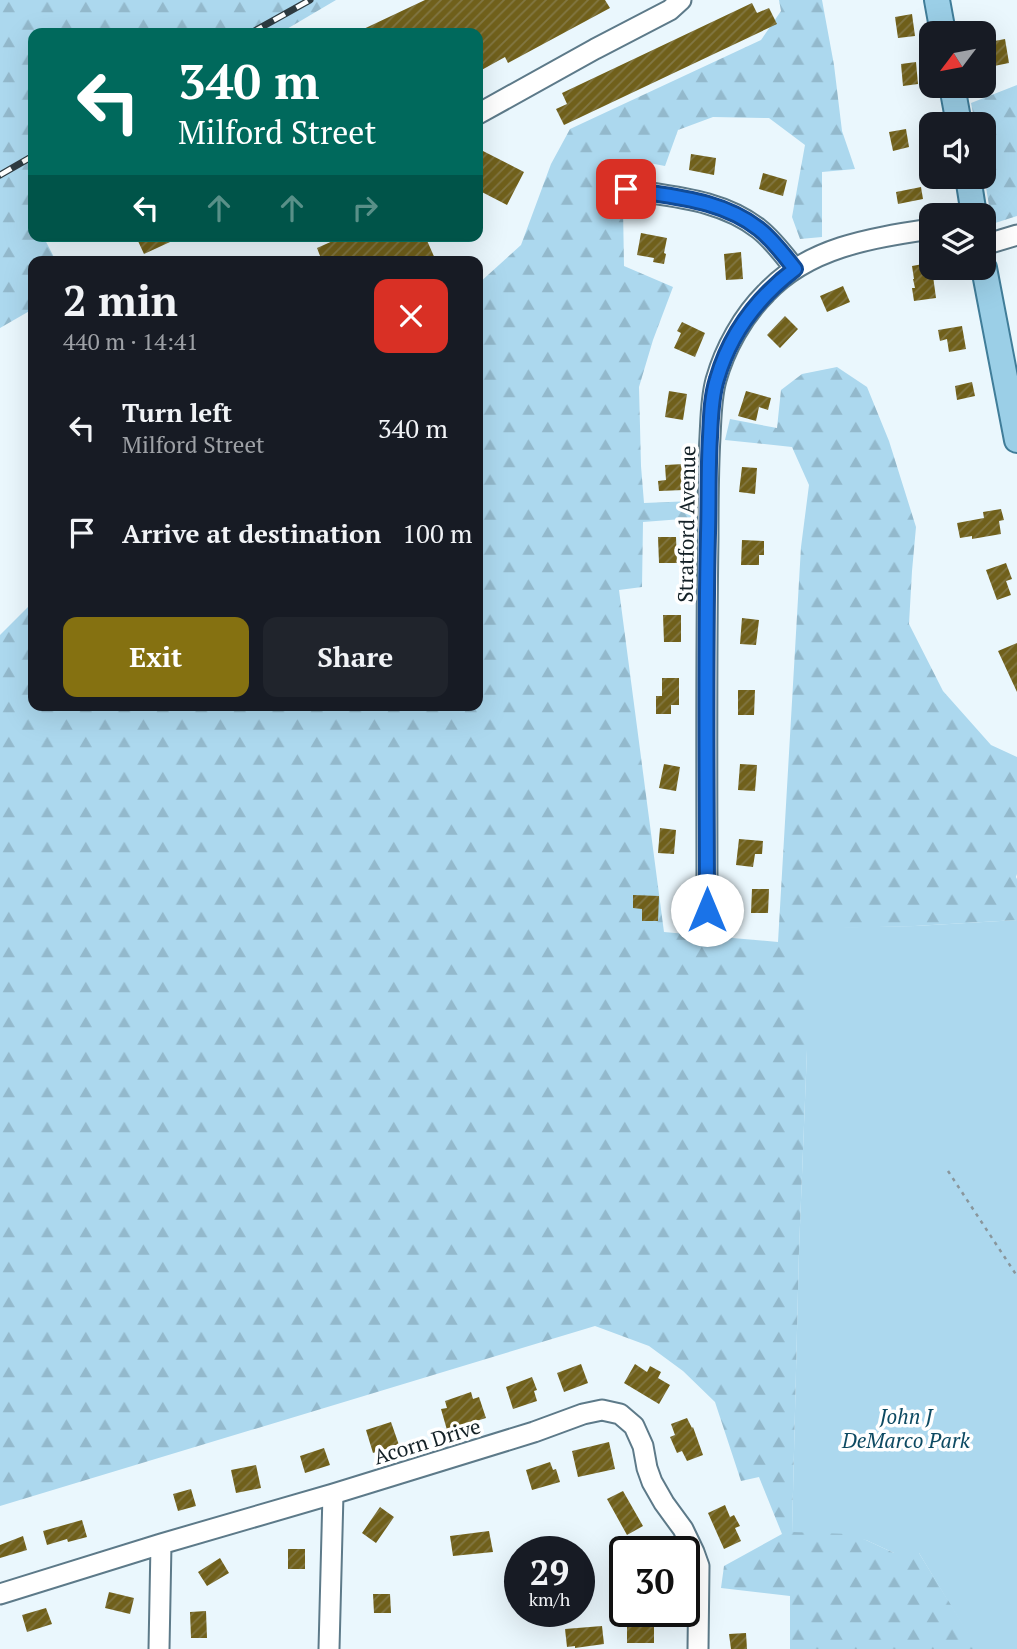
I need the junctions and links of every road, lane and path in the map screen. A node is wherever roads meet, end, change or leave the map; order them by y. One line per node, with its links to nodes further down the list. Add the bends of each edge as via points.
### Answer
1 (681, 0): 4 (street)
2 (937, 0): 3 (main road)
3 (941, 21)
4 (483, 111)
5 (626, 189): 9 (street, via 728,210 759,229)
6 (919, 231): 9 (street, Stratford Avenue, via 857,243)
7 (1017, 235): 8 (street)
8 (996, 241)
9 (795, 269): 12 (street, Stratford Avenue, via 766,293 743,322 723,362 712,400)
10 (986, 280): 11 (main road)
11 (1017, 440)
12 (707, 910)
13 (948, 1171): 14 (path)
14 (1017, 1276)
15 (333, 1494): 16 (street, Acorn Drive); 19 (street); 20 (street, Acorn Drive, via 583,1414 602,1410 620,1414 634,1426 652,1482 683,1529 699,1566)
16 (161, 1544): 17 (street, Acorn Drive); 18 (street)
17 (0, 1594)
18 (159, 1649)
19 (329, 1649)
20 (698, 1649)

